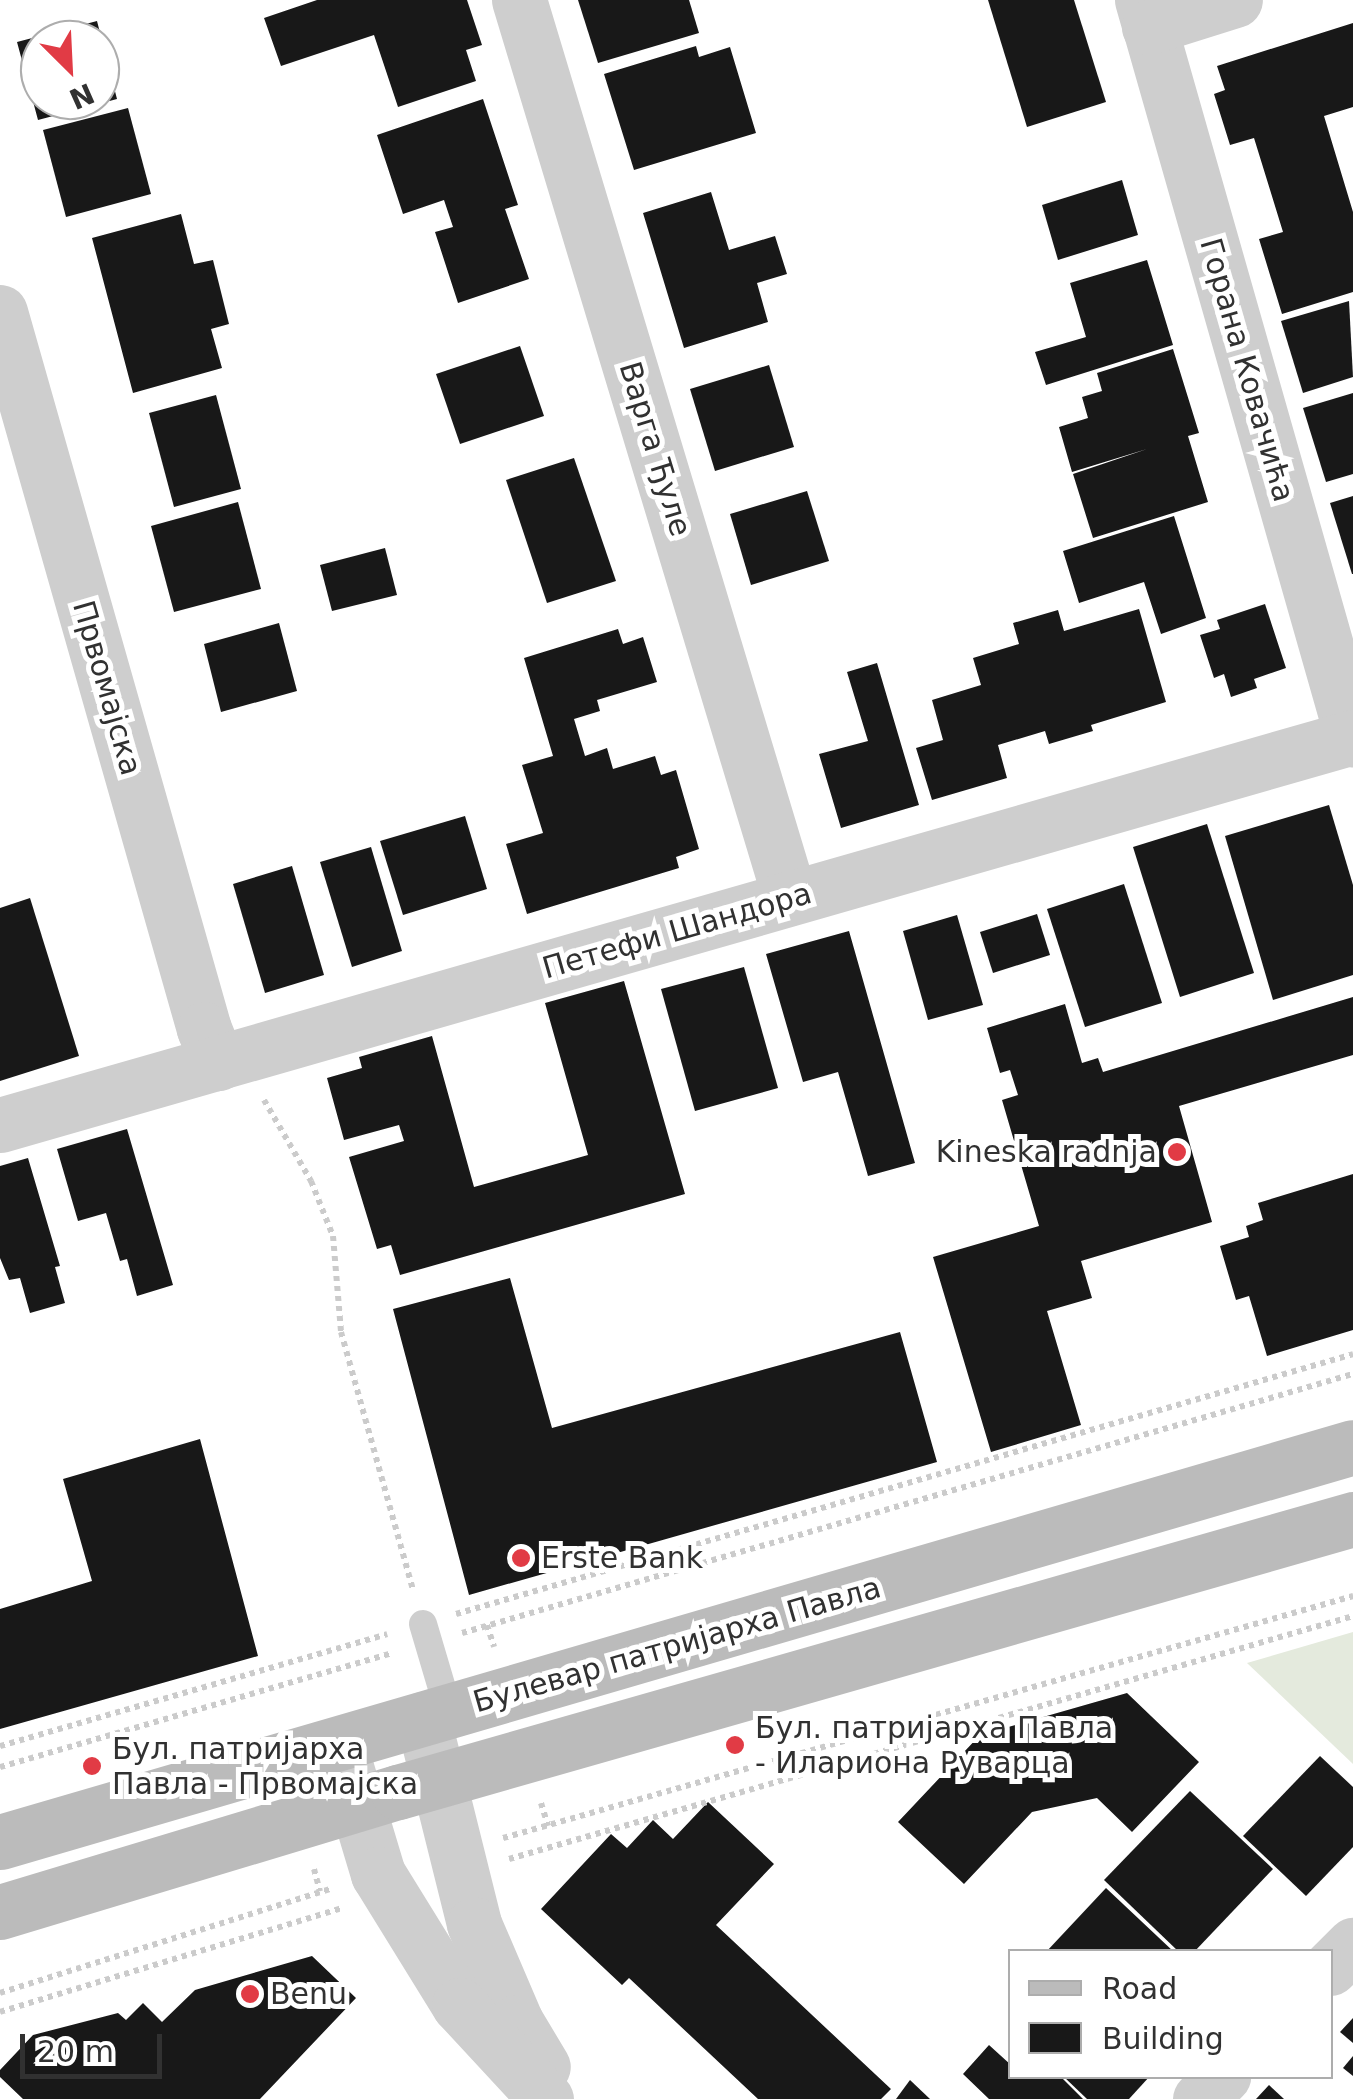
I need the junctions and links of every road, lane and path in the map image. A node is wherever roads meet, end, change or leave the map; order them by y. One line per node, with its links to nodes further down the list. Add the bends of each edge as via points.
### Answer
1 (519, 0): 6 (street, Варга Ђуле)
2 (1235, 0): 3 (street)
3 (1145, 14): 5 (street, Горана Ковачића)
4 (0, 312): 7 (street, Првомајска)
5 (1353, 738): 6 (street, Петефи Шандора)
6 (790, 898): 7 (street, Петефи Шандора)
7 (218, 1063): 8 (street, Петефи Шандора); 15 (path, via 253,1082 311,1180 334,1236 341,1332)
8 (0, 1125)
9 (1353, 1354): 15 (path)
10 (1353, 1374): 15 (path)
11 (1353, 1447): 16 (main road, Булевар патријарха Павла)
12 (1353, 1518): 20 (main road)
13 (1353, 1596): 23 (path)
14 (1353, 1616): 23 (path)
15 (426, 1633): 16 (lane); 18 (path); 19 (path)
16 (436, 1715): 17 (main road, Булевар патријарха Павла); 20 (street)
17 (338, 1744): 21 (street); 22 (main road, Булевар патријарха Павла)
18 (0, 1746)
19 (0, 1767)
20 (440, 1782): 21 (main road); 23 (street)
21 (356, 1805): 24 (street); 25 (main road)
22 (0, 1842)
23 (457, 1863): 32 (street, via 474,1924 516,2022)
24 (385, 1884): 28 (path); 29 (path); 31 (street, via 459,2005)
25 (0, 1912)
26 (1353, 1945): 27 (street)
27 (1333, 1965)
28 (0, 1993)
29 (0, 2012)
30 (1220, 2079): 33 (street)
31 (546, 2099)
32 (563, 2099)
33 (1200, 2099)

